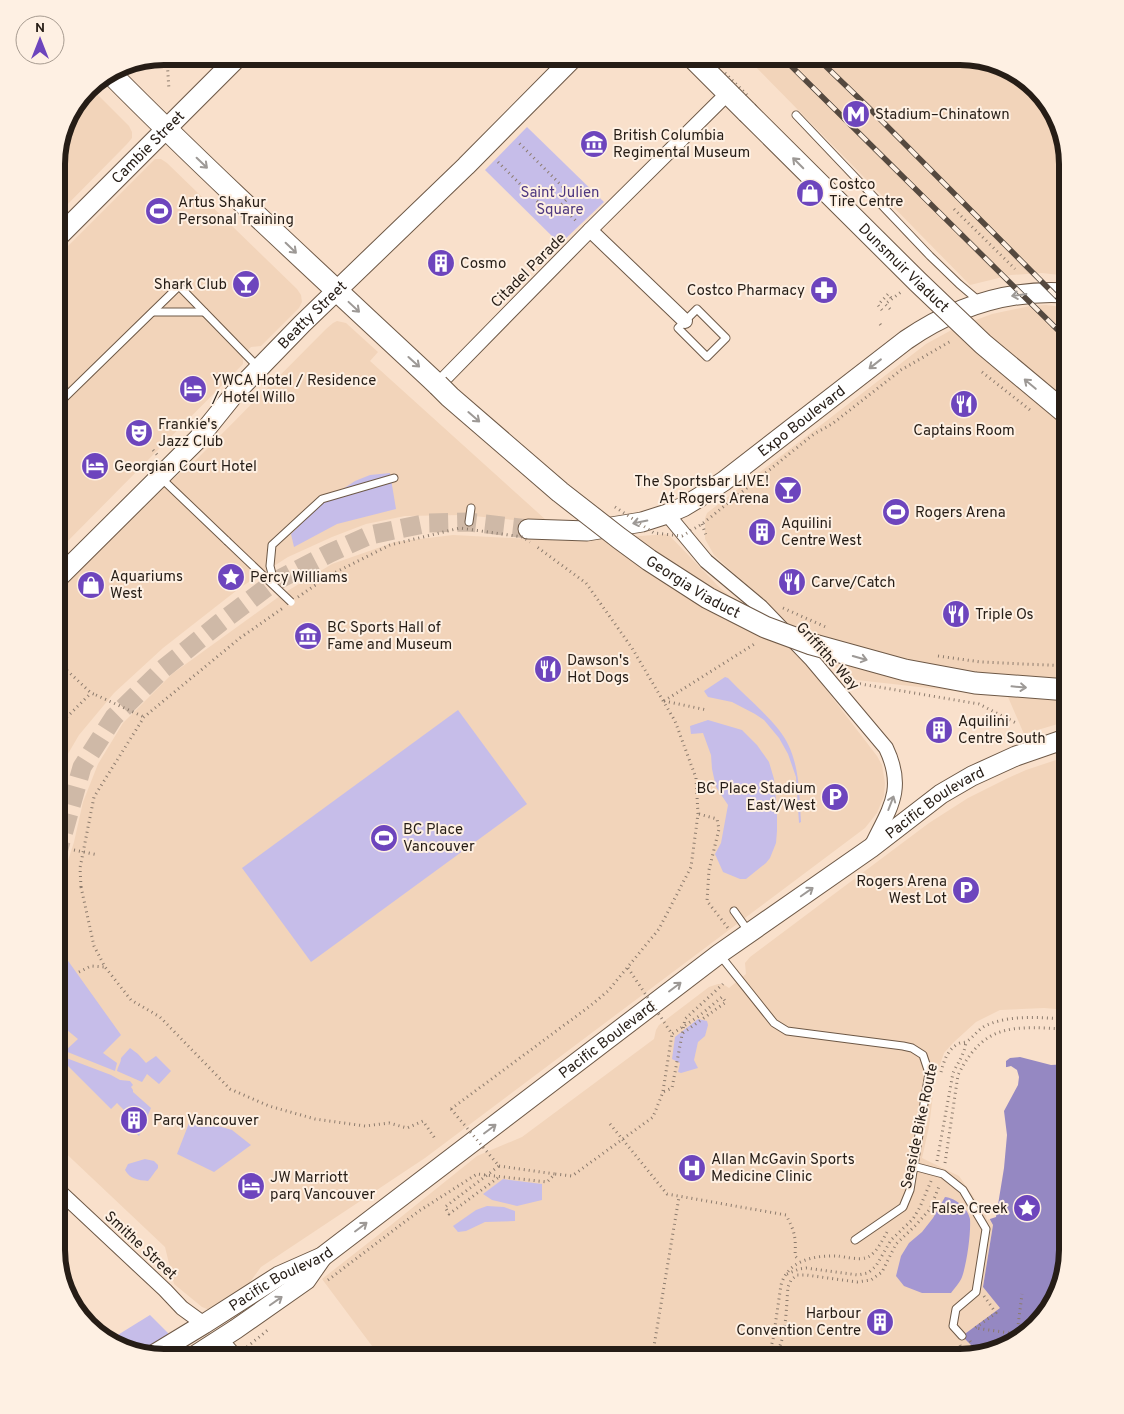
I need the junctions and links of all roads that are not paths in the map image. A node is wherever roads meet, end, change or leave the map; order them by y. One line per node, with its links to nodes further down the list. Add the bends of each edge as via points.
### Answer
1 (230, 65): 7 (main road, Cambie Street)
2 (566, 65): 10 (main road, Beatty Street)
3 (697, 65): 5 (main road, Dunsmuir Viaduct)
4 (115, 78): 7 (main road, Georgia Viaduct)
5 (719, 95): 9 (street, Citadel Parade); 19 (main road, Dunsmuir Viaduct, one-way to 5, bridge, via 983,344 746,112)
6 (796, 115): 12 (lane, via 930,256)
7 (167, 129): 8 (main road, Cambie Street); 10 (main road, Georgia Viaduct, one-way to 10)
8 (65, 230)
9 (590, 230): 15 (street); 17 (street, Citadel Parade)
10 (336, 291): 16 (main road, Beatty Street); 17 (main road, Georgia Viaduct, one-way to 17, via 389,340)
11 (1059, 293): 12 (main road, Expo Boulevard, one-way to 12, via 1026,294)
12 (981, 303): 23 (main road, Expo Boulevard, one-way to 23, via 946,316 920,331 724,481)
13 (153, 312): 14 (lane); 14 (lane, via 179,286); 18 (lane)
14 (204, 312): 16 (lane)
15 (685, 321): 15 (lane, via 678,328 707,357 726,338 697,309)
16 (259, 368): 20 (main road, Beatty Street, via 198,439)
17 (445, 378): 29 (main road, Georgia Viaduct, one-way to 29, bridge, via 560,492 619,538 708,598 765,627 811,644 905,670 974,683)
18 (65, 397)
19 (1059, 407)
20 (160, 477): 26 (main road, Beatty Street); 28 (lane, bridge)
21 (394, 478): 27 (lane, via 322,499 272,545 270,566)
22 (471, 508): 24 (lane)
23 (667, 514): 25 (main road, Expo Boulevard, one-way to 25, via 642,522 587,531); 31 (street, Griffiths Way, one-way to 23, via 893,800 895,778 886,748 812,660 761,607 706,561)
24 (469, 522)
25 (529, 535)
26 (65, 571)
27 (274, 582)
28 (291, 602)
29 (1059, 689)
30 (1059, 741): 31 (main road, Pacific Boulevard, via 972,776 941,794)
31 (871, 848): 33 (main road, Pacific Boulevard, one-way to 31)
32 (734, 911): 33 (lane)
33 (744, 936): 34 (main road, Pacific Boulevard)
34 (718, 954): 35 (lane, via 774,1023 787,1031 903,1046 923,1055 929,1073); 38 (main road, Pacific Boulevard, one-way to 34)
35 (914, 1166): 37 (lane, via 903,1207); 40 (lane, via 943,1174 963,1190 986,1229 976,1292 956,1309 953,1326)
36 (65, 1196): 39 (street, Smithe Street, via 182,1308)
37 (855, 1240)
38 (322, 1257): 39 (main road, Pacific Boulevard, via 279,1276); 41 (main road, one-way to 38, via 306,1280)
39 (204, 1324): 42 (main road, Pacific Boulevard)
40 (962, 1336)
41 (220, 1339): 43 (main road); 44 (street)
42 (163, 1349)
43 (205, 1349)
44 (235, 1349)

